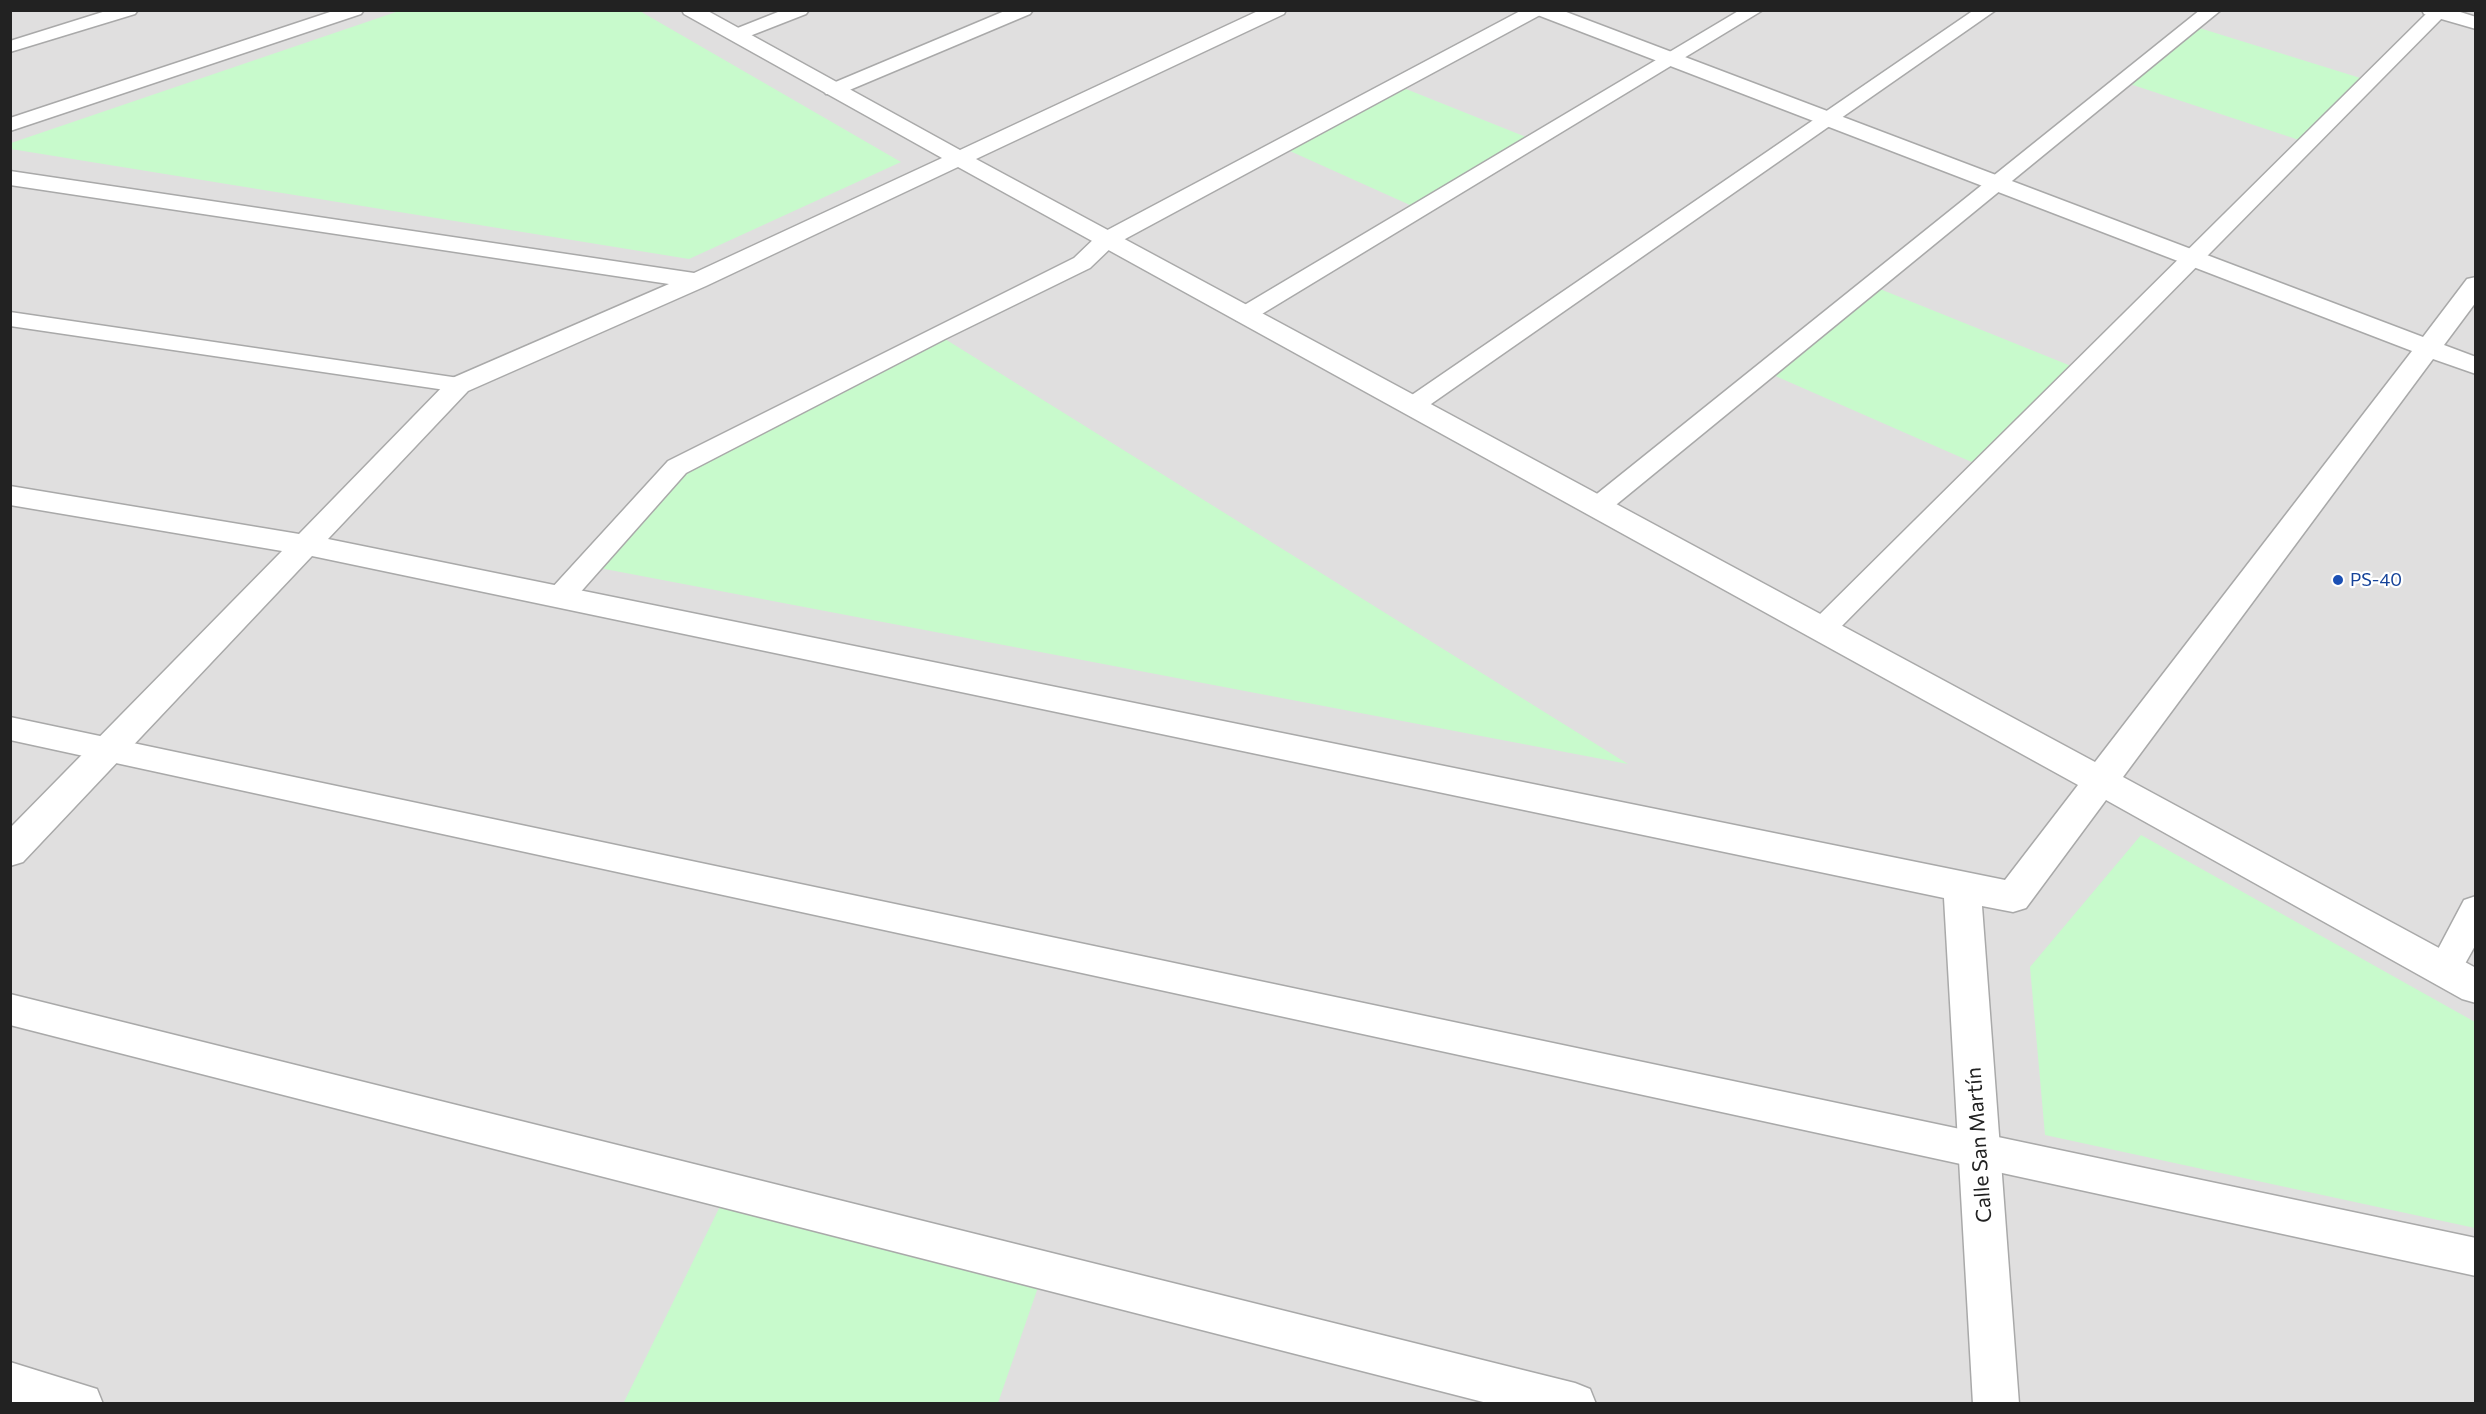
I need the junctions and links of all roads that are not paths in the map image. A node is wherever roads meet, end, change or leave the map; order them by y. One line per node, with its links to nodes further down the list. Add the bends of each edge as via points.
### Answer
1 (129, 10): 17 (lane)
2 (355, 10): 23 (lane)
3 (692, 10): 15 (street)
4 (800, 10): 15 (lane)
5 (1024, 10): 19 (lane)
6 (1277, 10): 27 (street)
7 (1536, 10): 33 (lane)
8 (1542, 10): 18 (street)
9 (1603, 10): 16 (street)
10 (1754, 10): 16 (lane)
11 (1987, 10): 20 (lane)
12 (2212, 10): 28 (lane)
13 (2437, 11): 14 (street); 32 (lane)
14 (2475, 23)
15 (736, 35): 19 (street)
16 (1695, 45): 18 (lane); 20 (street)
17 (10, 47)
18 (1671, 60): 22 (street); 38 (lane)
19 (833, 90): 27 (street)
20 (1850, 105): 21 (street); 22 (lane)
21 (1884, 117)
22 (1828, 120): 31 (street); 44 (lane)
23 (10, 125)
24 (1906, 126): 25 (street)
25 (1928, 134)
26 (1995, 159): 28 (street)
27 (958, 160): 33 (street); 36 (street)
28 (2017, 168): 29 (street); 31 (lane)
29 (2038, 176)
30 (10, 178): 36 (street)
31 (1997, 184): 35 (street); 46 (lane)
32 (2199, 237): 34 (street); 35 (lane)
33 (1106, 240): 38 (street); 48 (lane, via 1082,263 678,467)
34 (2232, 250)
35 (2192, 258): 40 (street); 49 (lane)
36 (697, 281): 43 (street)
37 (2475, 284): 40 (street)
38 (1244, 315): 44 (street)
39 (10, 319): 43 (lane)
40 (2429, 333): 41 (street); 42 (street); 52 (street)
41 (2475, 342)
42 (2475, 366)
43 (459, 385): 47 (street)
44 (1412, 406): 46 (street)
45 (10, 495): 47 (street)
46 (1597, 507): 49 (street)
47 (307, 545): 48 (street); 51 (street)
48 (560, 597): 54 (street)
49 (1822, 629): 52 (street)
50 (10, 728): 51 (lane)
51 (110, 749): 53 (street); 59 (lane)
52 (2102, 780): 54 (street, via 2013,897); 56 (street)
53 (10, 852)
54 (1962, 886): 59 (street, Calle San Martín)
55 (2475, 910): 56 (lane)
56 (2444, 970): 57 (street)
57 (2475, 987)
58 (10, 1009): 63 (lane)
59 (1980, 1150): 60 (lane); 64 (street, Calle San Martín)
60 (2475, 1257)
61 (10, 1383): 62 (lane)
62 (82, 1404)
63 (1575, 1404)
64 (1996, 1404)

